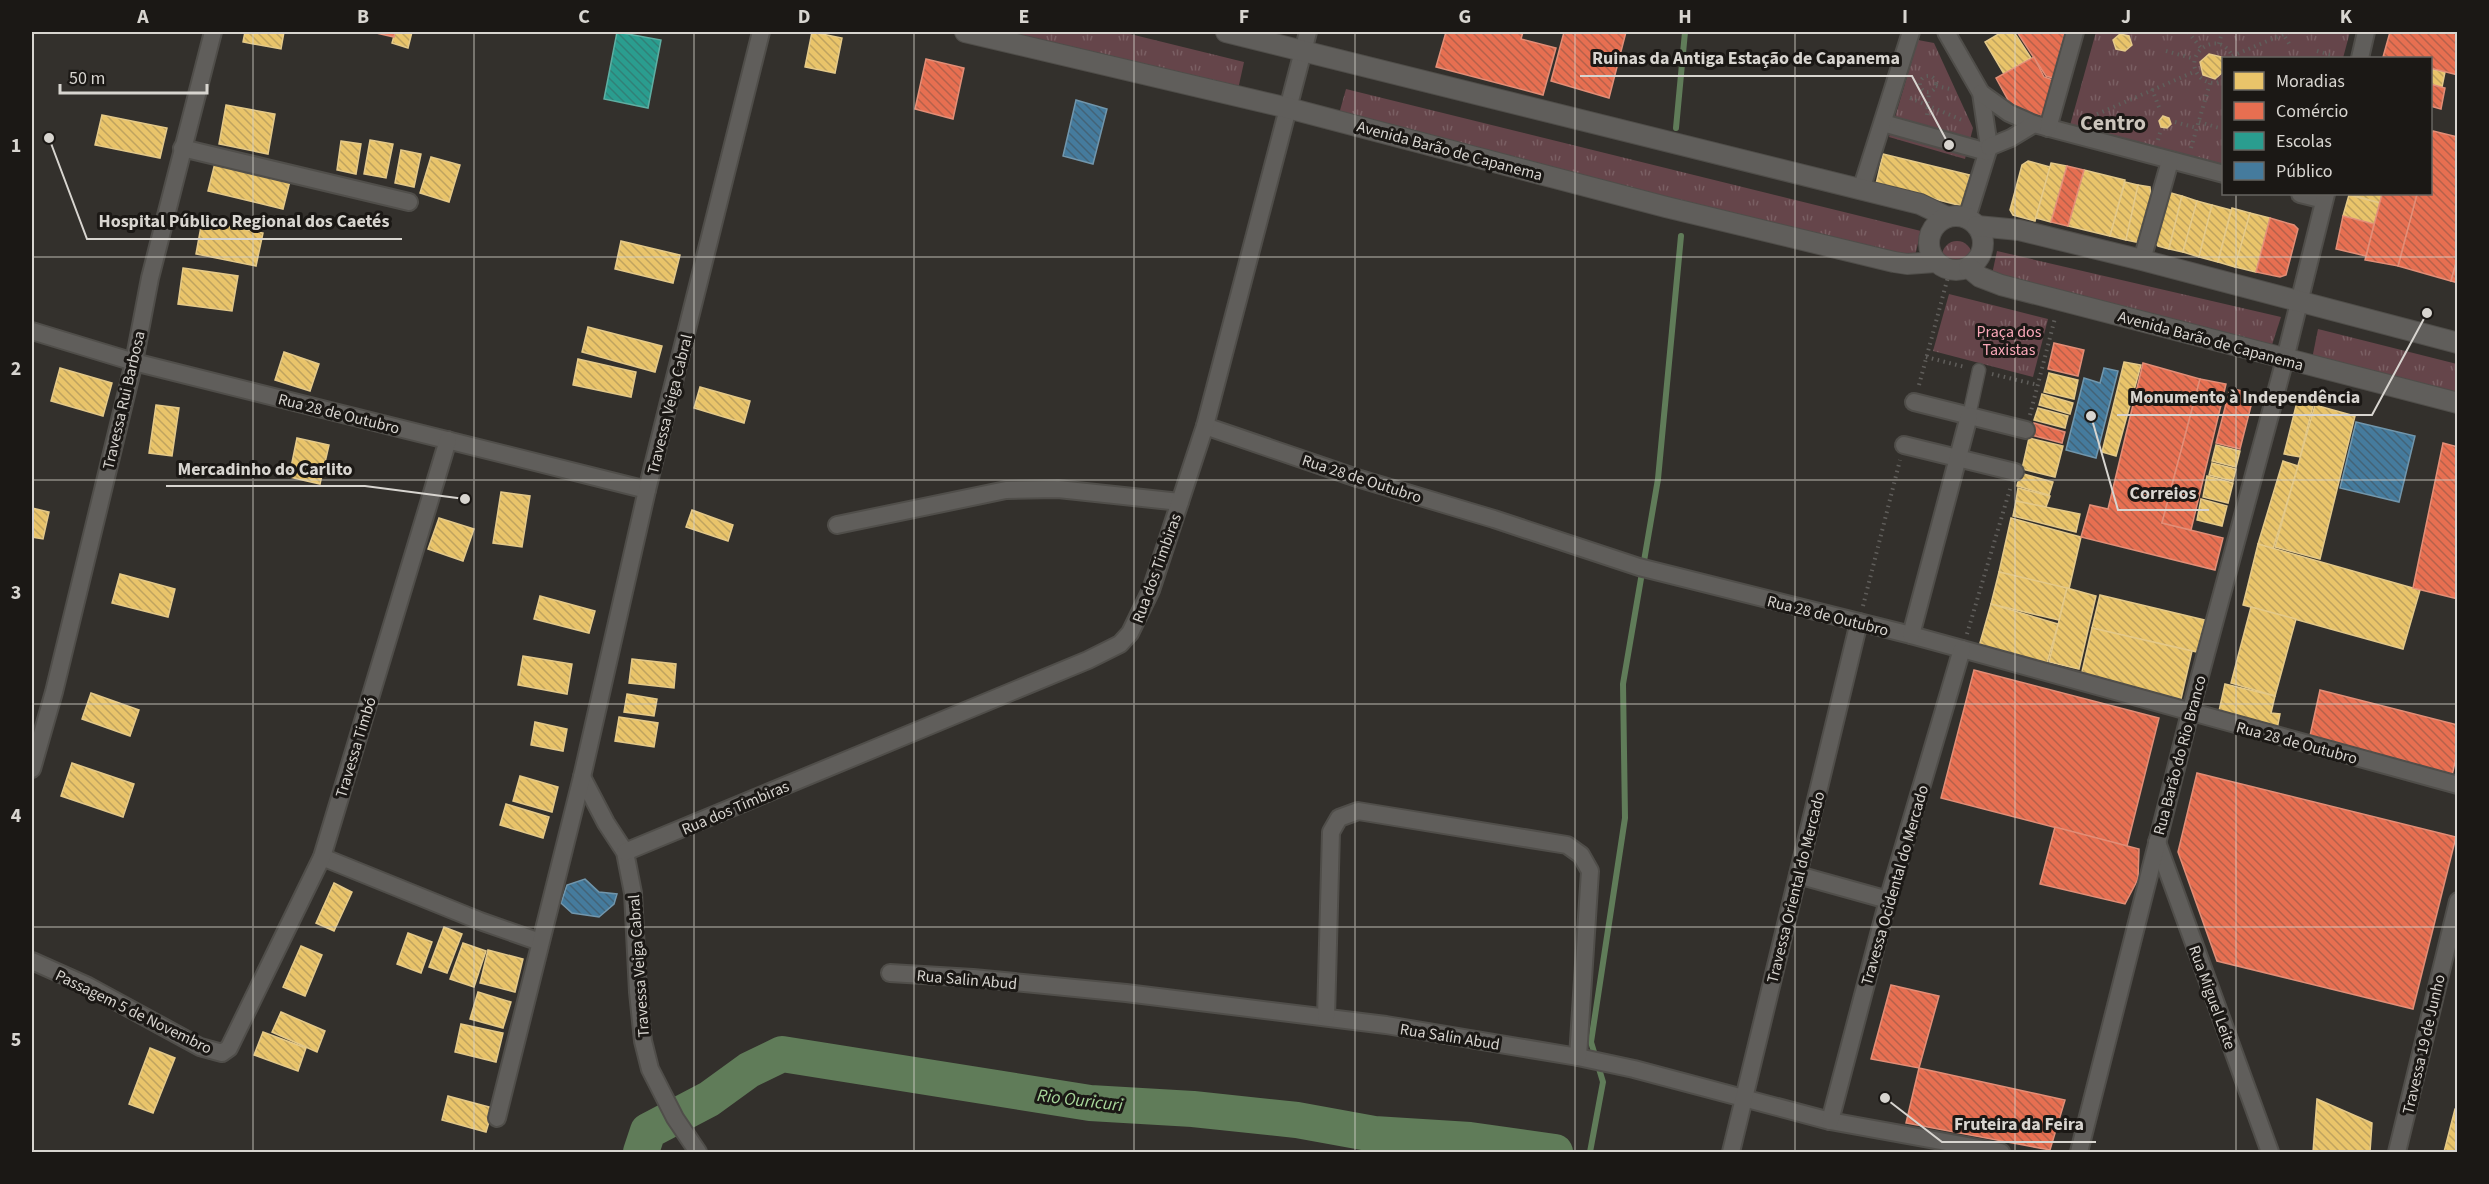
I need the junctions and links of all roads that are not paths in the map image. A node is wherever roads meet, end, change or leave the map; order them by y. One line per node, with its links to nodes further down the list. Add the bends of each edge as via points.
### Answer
1 (213, 32): 16 (street, Travessa Rui Barbosa)
2 (761, 32): 43 (street, Travessa Veiga Cabral)
3 (965, 32): 13 (street, Avenida Barão de Capanema)
4 (1226, 32): 10 (street)
5 (1308, 32): 10 (street, Rua dos Timbiras)
6 (1911, 32): 14 (street)
7 (1946, 32): 12 (street)
8 (2075, 32): 15 (street)
9 (2366, 32): 11 (street)
10 (1303, 52): 13 (street, Rua dos Timbiras); 20 (street)
11 (2360, 57)
12 (1981, 93): 15 (street, via 2009,113); 17 (street)
13 (1288, 108): 26 (street, Avenida Barão de Capanema, via 1883,259 1907,264); 37 (street, Rua dos Timbiras)
14 (1883, 123): 17 (street); 20 (street)
15 (2041, 126): 17 (street); 18 (street)
16 (182, 148): 23 (street); 32 (street, Travessa Rui Barbosa)
17 (1988, 149): 24 (street)
18 (2170, 160): 19 (street); 25 (street)
19 (2222, 174)
20 (1861, 190): 24 (street, via 1920,204)
21 (2308, 195): 22 (street)
22 (2325, 197): 28 (street, Rua Barão do Rio Branco)
23 (410, 202)
24 (1964, 220): 25 (street); 26 (street, via 1933,227 1928,245); 27 (street, via 1983,244 1982,254)
25 (2142, 260): 28 (street)
26 (1935, 262): 27 (street, via 1950,270)
27 (1969, 268): 31 (street, Avenida Barão de Capanema, via 2001,285)
28 (2299, 303): 30 (street); 31 (street, Rua Barão do Rio Branco)
29 (32, 331): 32 (street, Rua 28 de Outubro)
30 (2457, 343)
31 (2285, 359): 35 (street, Avenida Barão de Capanema); 49 (street, Rua Barão do Rio Branco)
32 (134, 362): 39 (street, Rua 28 de Outubro); 50 (street, Travessa Rui Barbosa)
33 (1979, 370): 36 (street)
34 (1914, 402): 36 (street)
35 (2457, 403)
36 (1969, 416): 38 (street); 41 (street)
37 (1205, 426): 44 (street, Rua dos Timbiras); 46 (street, Rua 28 de Outubro, via 1639,567)
38 (2026, 430)
39 (448, 441): 43 (street, Rua 28 de Outubro); 55 (street, Travessa Timbó)
40 (1904, 445): 41 (street)
41 (1958, 459): 42 (street); 47 (street)
42 (2015, 472)
43 (647, 490): 51 (street, Travessa Veiga Cabral)
44 (1180, 502): 45 (street, via 1033,488 1006,490); 54 (street, Rua dos Timbiras, via 1139,620 1120,644)
45 (837, 525)
46 (1859, 622): 47 (street, Rua 28 de Outubro); 56 (street, Travessa Oriental do Mercado)
47 (1911, 635): 48 (street, Rua 28 de Outubro)
48 (1962, 649): 49 (street, Rua 28 de Outubro); 57 (street, Travessa Ocidental do Mercado)
49 (2190, 713): 52 (street, Rua 28 de Outubro); 53 (street, Rua Barão do Rio Branco)
50 (32, 769)
51 (582, 777): 54 (street, Travessa Veiga Cabral); 59 (street, Travessa Veiga Cabral)
52 (2457, 785)
53 (2157, 842): 71 (street, Rua Barão do Rio Branco); 72 (street, Rua Miguel Leite)
54 (625, 852): 68 (street, Travessa Veiga Cabral, via 633,893 643,1041 650,1069 664,1098)
55 (322, 857): 59 (street); 63 (street, Travessa Timbó)
56 (1798, 875): 57 (street); 65 (street, Travessa Oriental do Mercado)
57 (1888, 900): 67 (street, Travessa Ocidental do Mercado)
58 (2457, 901): 73 (street, Travessa 19 de Junho)
59 (540, 942): 66 (street, Travessa Veiga Cabral)
60 (32, 961): 63 (street, Passagem 5 de Novembro, via 206,1049 222,1053)
61 (890, 973): 62 (street, Rua Salin Abud, via 995,980)
62 (1326, 1017): 64 (street, Rua Salin Abud); 64 (street, via 1331,832 1339,818 1358,811 1567,844 1581,855 1590,871)
63 (234, 1042)
64 (1578, 1057): 65 (street, Rua Salin Abud)
65 (1743, 1098): 67 (street, Rua Salin Abud); 69 (street, Travessa Oriental do Mercado)
66 (497, 1118)
67 (1830, 1121): 70 (street, Rua Salin Abud)
68 (698, 1152)
69 (1731, 1152)
70 (2001, 1152)
71 (2079, 1152)
72 (2270, 1152)
73 (2397, 1152)

